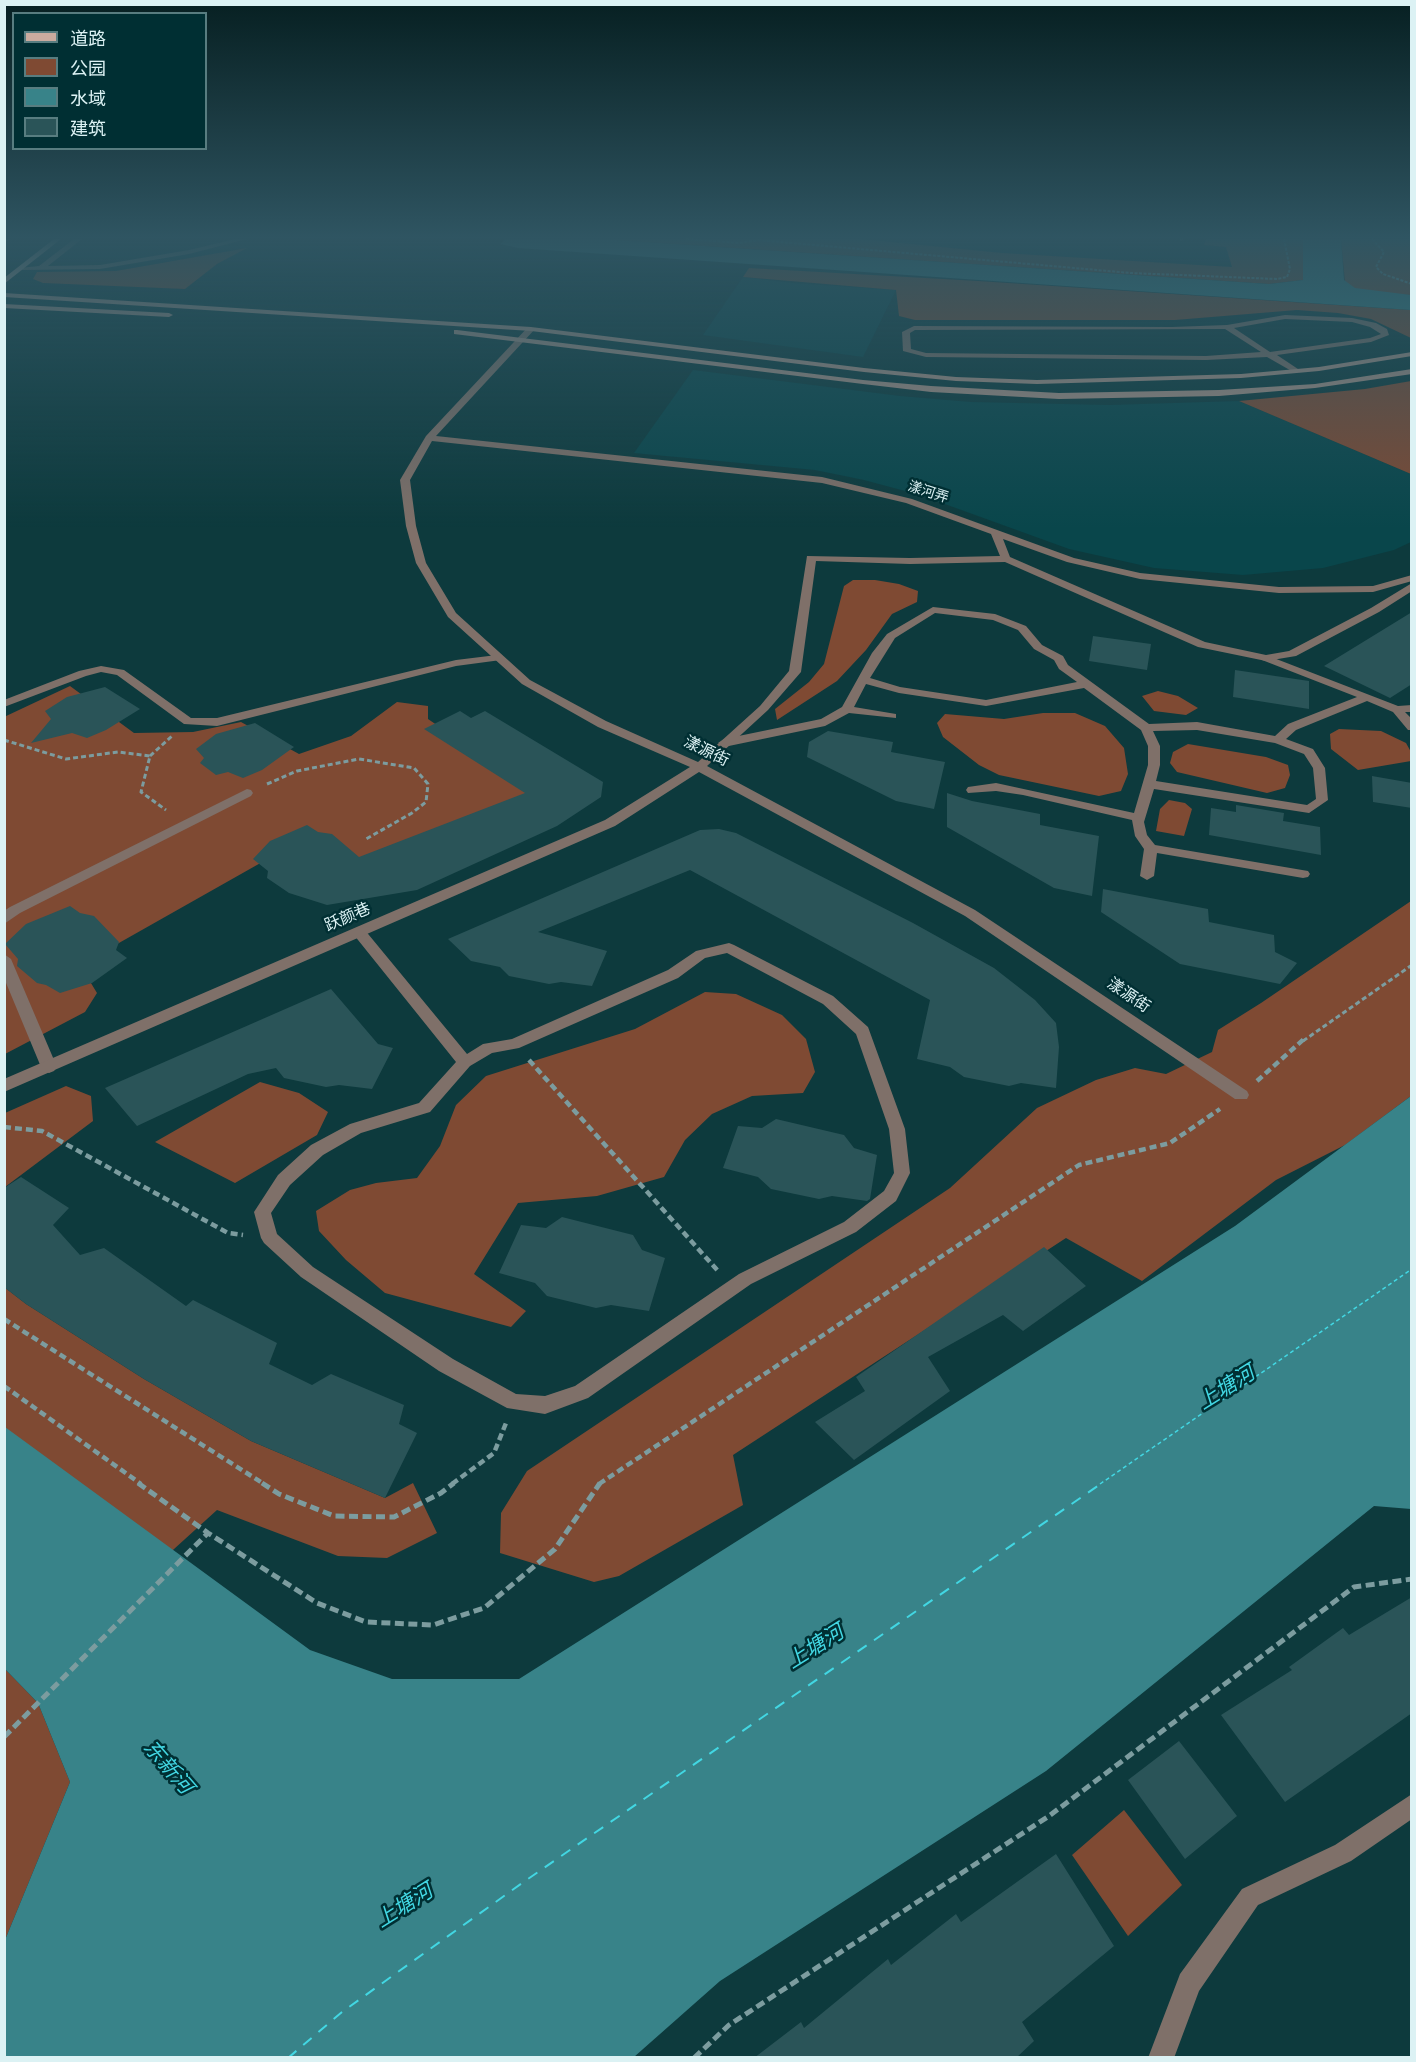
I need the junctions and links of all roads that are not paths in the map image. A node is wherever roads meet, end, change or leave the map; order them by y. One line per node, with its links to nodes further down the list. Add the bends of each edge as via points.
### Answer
1 (476, 335): 7 (main road)
2 (524, 335): 7 (street, 漾源街)
3 (582, 335): 11 (main road, via 956,379 1128,381)
4 (906, 335): 8 (street, via 907,351 926,355 1143,358)
5 (1240, 335): 8 (street)
6 (1384, 335): 8 (street)
7 (520, 339): 10 (main road, via 886,384 1059,396 1219,393 1315,386); 12 (street, 漾源街)
8 (1270, 354): 11 (street)
9 (1412, 354): 11 (main road)
10 (1412, 370)
11 (1295, 372)
12 (429, 438): 13 (street, 漾河弄, via 822,480 909,501); 17 (street, 漾源街, via 405,480 421,563 452,615)
13 (994, 531): 14 (street); 15 (street, 漾河弄, via 1071,560 1140,576 1279,590 1373,589)
14 (1006, 559): 18 (street, via 1202,645); 30 (street, 跃颜巷, via 811,558 795,672 764,708)
15 (1412, 578)
16 (1412, 586): 18 (street, via 1292,654)
17 (497, 658): 22 (street, via 456,663 217,722 189,722 120,672 101,669); 31 (street, 漾源街, via 526,682 602,724)
18 (1266, 658): 21 (street)
19 (863, 680): 20 (street, via 899,690 986,703); 20 (street, via 891,636 933,610 995,617 1022,628 1038,647 1059,658 1063,667); 24 (street)
20 (1086, 684): 28 (street)
21 (1365, 698): 25 (street); 29 (street, via 1292,728)
22 (4, 704)
23 (1412, 708): 25 (street)
24 (847, 709): 26 (street); 30 (street, via 825,722)
25 (1397, 710): 27 (street)
26 (892, 717)
27 (1412, 727)
28 (1146, 729): 29 (street, via 1197,726); 32 (street, via 1154,747)
29 (1278, 740): 32 (street, via 1310,752 1319,768 1322,800 1309,809)
30 (724, 743): 31 (street, 跃颜巷)
31 (699, 767): 40 (street, 跃颜巷, via 610,823); 45 (street, 漾源街, via 970,913)
32 (1149, 784): 35 (street)
33 (972, 790): 35 (street, via 1023,791)
34 (247, 793): 39 (street)
35 (1139, 818): 36 (street, via 1141,836)
36 (1150, 848): 37 (street); 38 (street)
37 (1303, 874)
38 (1147, 876)
39 (4, 919)
40 (360, 932): 42 (street); 43 (street, 跃颜巷)
41 (4, 959): 43 (street)
42 (465, 1062): 42 (street, via 424,1108 356,1128 317,1150 284,1180 262,1212 270,1238 307,1272 446,1365 514,1402 545,1405 581,1392 732,1287 850,1227 890,1196 902,1173 897,1129 863,1031 828,1000 729,948 701,954 673,974 514,1044 488,1048)
43 (49, 1067): 44 (street, 跃颜巷)
44 (4, 1086)
45 (1241, 1095)
46 (1412, 1805): 47 (street, via 1343,1853 1250,1897 1189,1983)
47 (1161, 2058)

